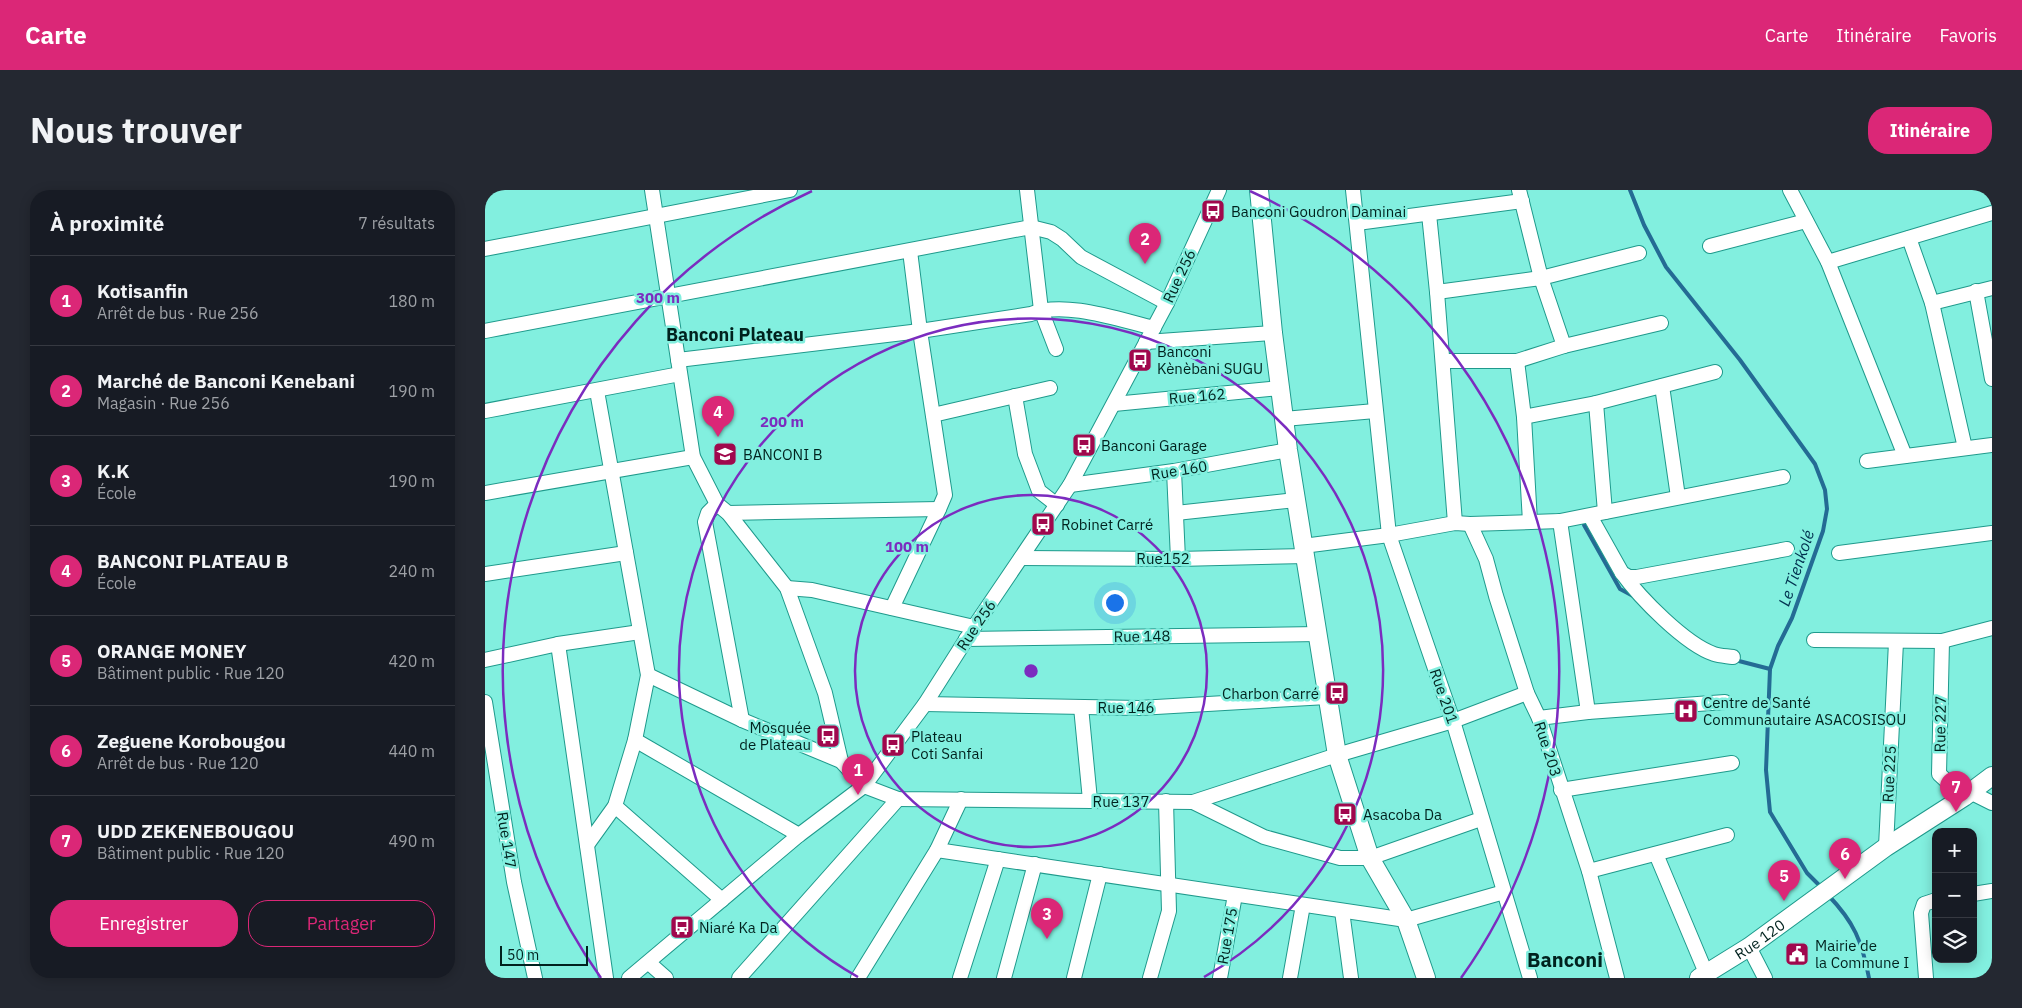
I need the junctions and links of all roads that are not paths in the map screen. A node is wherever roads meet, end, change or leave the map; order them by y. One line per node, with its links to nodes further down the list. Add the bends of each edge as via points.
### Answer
1 (652, 190): 11 (street)
2 (790, 190): 11 (street)
3 (1027, 190): 14 (street)
4 (1219, 190): 26 (street, Rue 256)
5 (1259, 190): 33 (main road)
6 (1353, 190): 13 (street, Rue 201)
7 (1790, 190): 12 (street)
8 (1521, 196): 10 (street); 21 (street)
9 (1992, 213): 15 (street)
10 (1429, 214): 13 (street); 24 (street)
11 (656, 216): 17 (street); 25 (street)
12 (1806, 221): 16 (street); 20 (street)
13 (1357, 223): 51 (street, Rue 201)
14 (1031, 228): 18 (street); 26 (street, via 1051,232 1081,257); 28 (street)
15 (1909, 238): 20 (street); 27 (street)
16 (1709, 246)
17 (485, 249)
18 (910, 251): 25 (street); 32 (street)
19 (1639, 253): 21 (street)
20 (1828, 262): 58 (street)
21 (1541, 278): 24 (street); 35 (street)
22 (1992, 288): 23 (street)
23 (1976, 291): 27 (street); 42 (street)
24 (1437, 292): 38 (street)
25 (668, 296): 31 (street); 37 (street)
26 (1167, 303): 30 (street, Rue 256)
27 (1932, 303): 56 (street)
28 (1041, 310): 30 (street, via 1077,310); 32 (street); 36 (street)
29 (1661, 323): 35 (street)
30 (1154, 328): 34 (street, Rue 256)
31 (485, 331)
32 (920, 331): 37 (street); 52 (street)
33 (1273, 333): 34 (street); 45 (main road)
34 (1146, 342): 49 (street, Rue 256)
35 (1564, 346): 39 (street)
36 (1056, 349)
37 (678, 360): 41 (street)
38 (1443, 361): 39 (street); 76 (street)
39 (1517, 362): 53 (street)
40 (1715, 372): 43 (street)
41 (680, 374): 46 (street); 59 (street)
42 (1992, 379)
43 (1662, 386): 48 (street); 66 (street)
44 (1050, 388): 47 (street)
45 (1280, 388): 49 (street, Rue 162); 54 (main road)
46 (597, 391): 50 (street); 62 (street)
47 (1015, 396): 52 (street); 68 (street, via 1025,454 1035,482 1039,492)
48 (1596, 402): 53 (street); 71 (street)
49 (1114, 404): 64 (street, Rue 256)
50 (485, 411)
51 (1375, 411): 54 (street); 79 (street, Rue 201)
52 (933, 415): 70 (street, via 945,495)
53 (1524, 417): 75 (street)
54 (1284, 419): 57 (main road)
55 (1992, 445): 56 (street)
56 (1965, 448): 58 (street)
57 (1288, 450): 61 (street, Rue 160); 67 (main road)
58 (1905, 456): 60 (street)
59 (693, 457): 62 (street); 69 (street)
60 (1867, 461)
61 (1174, 471): 64 (street, Rue 160); 72 (street)
62 (612, 472): 65 (street); 82 (street)
63 (1783, 477): 66 (street, Rue152)
64 (1070, 486): 68 (street, Rue 256)
65 (485, 493)
66 (1678, 497): 71 (street, Rue152)
67 (1296, 500): 72 (street); 81 (main road)
68 (1057, 505): 84 (street, Rue 256)
69 (722, 508): 70 (street); 88 (street); 109 (street, via 708,513 705,522)
70 (939, 509): 89 (street)
71 (1605, 512): 73 (street, Rue152)
72 (1176, 513): 85 (street)
73 (1590, 516): 74 (street, Rue152); 86 (street)
74 (1560, 521): 75 (street, Rue152); 107 (street)
75 (1530, 522): 77 (street, Rue152)
76 (1455, 523): 77 (street, Rue152); 79 (street, Rue152)
77 (1470, 524): 101 (street, Rue 203, via 1486,559)
78 (1992, 533): 83 (street)
79 (1389, 535): 81 (street, Rue152); 110 (street, Rue 201)
80 (1787, 549): 86 (street, via 1637,577)
81 (1305, 551): 85 (street, Rue152); 93 (main road)
82 (626, 553): 87 (street); 91 (street)
83 (1839, 553)
84 (1021, 558): 85 (street, Rue152); 92 (street, Rue 256)
85 (1178, 559)
86 (1622, 573): 98 (street, via 1637,593 1670,624 1714,654)
87 (485, 574)
88 (787, 588): 89 (street, Rue 148, via 812,590); 113 (street, via 825,693)
89 (892, 608): 92 (street, Rue 148)
90 (1992, 628): 95 (street)
91 (640, 632): 97 (street); 100 (street)
92 (970, 633): 93 (street, Rue 148); 105 (street, Rue 256)
93 (1318, 634): 102 (main road)
94 (1814, 640): 96 (street)
95 (1942, 641): 96 (street); 118 (street, Rue 227, via 1939,774)
96 (1897, 642): 130 (street, Rue 225)
97 (557, 644): 99 (street); 129 (street)
98 (1733, 657)
99 (485, 660)
100 (648, 674): 109 (street); 111 (street)
101 (1527, 693): 108 (street, Rue 203); 110 (street)
102 (1327, 697): 106 (street, Rue 146, via 1139,708); 112 (main road)
103 (485, 702): 151 (street, Rue 147, via 513,882)
104 (1725, 702): 107 (street)
105 (925, 704): 106 (street, Rue 146); 116 (street, Rue 256)
106 (1081, 707): 121 (street)
107 (1588, 712): 108 (street)
108 (1539, 718): 117 (street, Rue 203)
109 (742, 720): 113 (street)
110 (1453, 721): 112 (street); 126 (street, Rue 201)
111 (635, 740): 125 (street); 127 (street)
112 (1337, 755): 123 (street); 133 (main road)
113 (841, 761): 116 (street)
114 (1732, 763): 117 (street)
115 (1992, 776): 118 (main road, Rue 120)
116 (864, 786): 119 (street, Rue 137); 127 (street, Rue 256)
117 (1561, 790): 136 (street, Rue 203)
118 (1967, 794): 124 (street, Rue 227); 130 (main road, Rue 120)
119 (898, 800): 120 (street, Rue 137); 155 (street)
120 (961, 800): 121 (street, Rue 137); 131 (street)
121 (1089, 800): 122 (street, Rue 137)
122 (1166, 801): 123 (street, Rue 137); 138 (street)
123 (1193, 802): 133 (street, Rue 137, via 1263,837 1340,858)
124 (1992, 803)
125 (615, 806): 129 (street); 143 (street)
126 (1481, 819): 133 (street, Rue 137); 139 (street, Rue 201)
127 (799, 835): 143 (street, Rue 256)
128 (1727, 835): 132 (street)
129 (587, 845): 152 (street)
130 (1886, 847): 148 (main road, Rue 120)
131 (937, 850): 134 (street); 156 (street)
132 (1656, 854): 136 (street); 150 (street)
133 (1370, 858): 147 (main road)
134 (998, 859): 135 (street); 157 (street)
135 (1035, 864): 137 (street); 158 (street)
136 (1589, 871): 166 (street, Rue 203)
137 (1101, 874): 138 (street); 159 (street)
138 (1168, 885): 141 (street); 160 (street, via 1169,911)
139 (1504, 892): 147 (street); 165 (street, Rue 201)
140 (1977, 894): 142 (street)
141 (1235, 895): 145 (street); 161 (street, Rue 175)
142 (1991, 895)
143 (722, 900): 149 (street, Rue 256)
144 (1932, 901): 168 (street, via 1924,904 1921,913)
145 (1303, 905): 146 (street); 162 (street)
146 (1342, 911): 147 (street); 163 (street)
147 (1406, 920): 164 (main road)
148 (1749, 947): 150 (main road, Rue 120); 167 (street)
149 (649, 963): 153 (street, Rue 256); 154 (street)
150 (1702, 976)
151 (535, 978)
152 (605, 978)
153 (629, 978)
154 (666, 978)
155 (739, 978)
156 (858, 978)
157 (960, 978)
158 (1004, 978)
159 (1074, 978)
160 (1150, 978)
161 (1220, 978)
162 (1290, 978)
163 (1351, 978)
164 (1426, 978)
165 (1530, 978)
166 (1617, 978)
167 (1765, 978)
168 (1926, 978)

